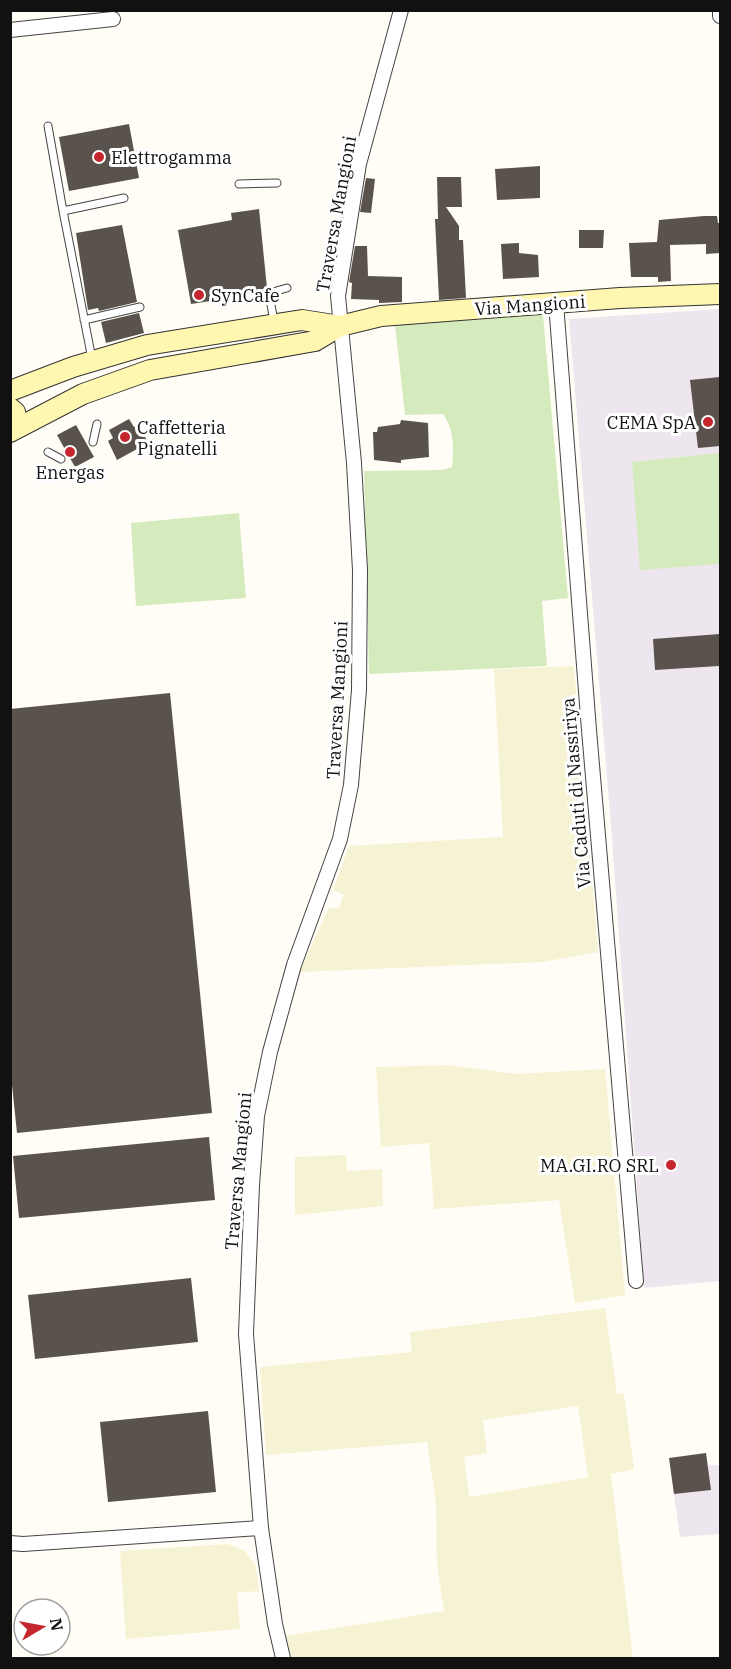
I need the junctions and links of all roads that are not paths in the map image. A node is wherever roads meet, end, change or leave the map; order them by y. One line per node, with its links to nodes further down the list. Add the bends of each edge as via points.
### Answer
1 (401, 10): 17 (street, Traversa Mangioni, via 359,164 338,296)
2 (720, 10): 3 (street)
3 (720, 16)
4 (113, 19): 5 (street)
5 (10, 30)
6 (48, 126): 10 (lane)
7 (277, 183): 8 (lane)
8 (239, 184)
9 (124, 198): 10 (lane)
10 (63, 211): 15 (lane)
11 (287, 288): 16 (lane, via 269,293)
12 (720, 294): 13 (street, Via Mangioni)
13 (556, 303): 17 (street, Via Mangioni, via 381,316); 30 (street, Via Caduti di Nassiriya)
14 (140, 307): 15 (lane)
15 (84, 320): 21 (lane)
16 (271, 325): 17 (street, Via Mangioni, via 302,320); 18 (street, Via Mangioni); 19 (street, via 266,339)
17 (340, 326): 19 (street, Via Mangioni, via 315,341); 31 (street, Traversa Mangioni, via 360,570 357,729 340,839 294,964 257,1116 246,1334)
18 (187, 338): 20 (street, via 180,353); 21 (street, Via Mangioni)
19 (274, 350): 20 (street, Via Mangioni)
20 (191, 364): 23 (street, Via Mangioni, via 150,370)
21 (79, 365): 22 (street, Via Mangioni); 23 (street, via 90,376); 23 (street, via 63,387)
22 (10, 391)
23 (82, 395): 26 (street, Via Mangioni)
24 (10, 408): 26 (street, Via Mangioni, via 15,412)
25 (97, 424): 27 (lane)
26 (15, 429)
27 (93, 442)
28 (48, 452): 29 (lane)
29 (61, 459)
30 (636, 1281)
31 (261, 1528): 32 (street); 33 (street, Traversa Mangioni)
32 (10, 1543)
33 (283, 1659)

